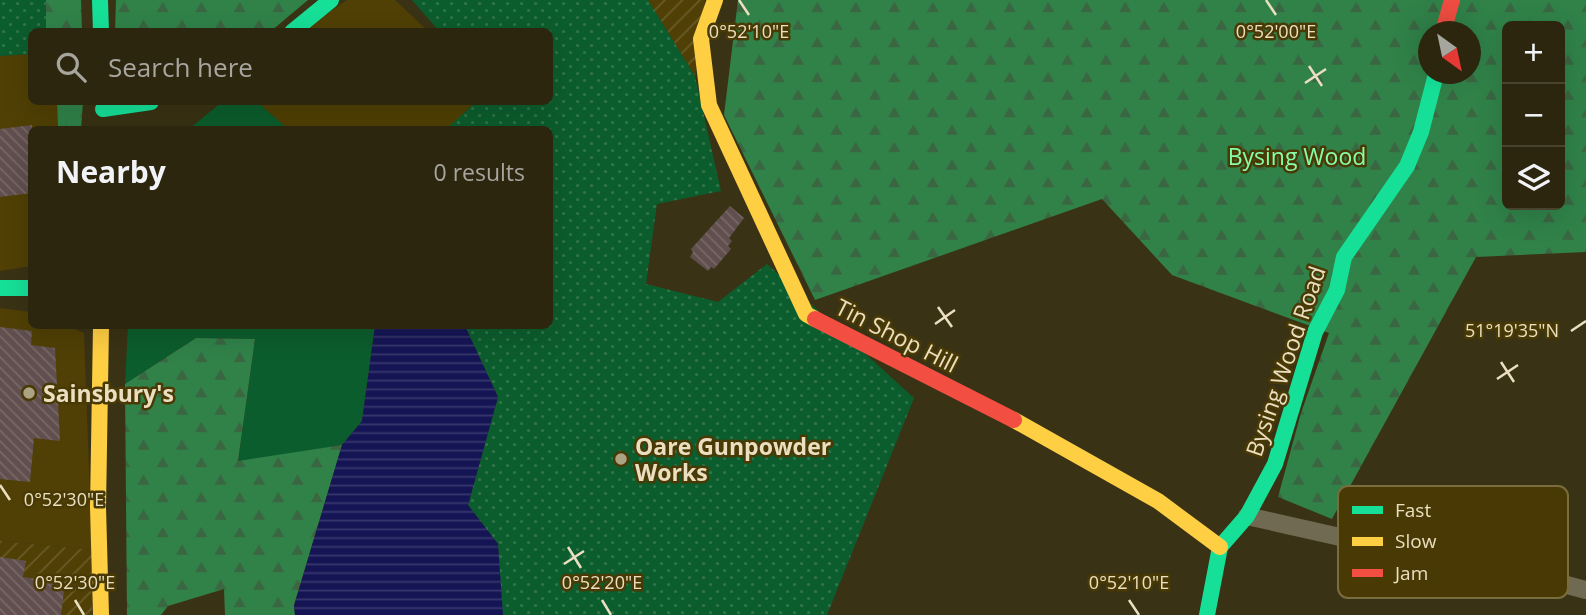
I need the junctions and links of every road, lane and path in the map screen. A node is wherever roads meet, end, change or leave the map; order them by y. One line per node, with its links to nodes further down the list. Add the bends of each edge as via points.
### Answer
1 (100, 0): 6 (street)
2 (331, 0): 7 (street)
3 (715, 0): 16 (street, Tin Shop Hill, via 701,39 709,105 806,314 1044,436 1158,501)
4 (1452, 0): 5 (street)
5 (1446, 21)
6 (101, 28)
7 (297, 28)
8 (1433, 84): 14 (street, Bysing Wood Road, via 1407,166 1344,257 1337,290 1315,332 1275,464)
9 (103, 105): 10 (street)
10 (103, 126)
11 (0, 288): 12 (street)
12 (28, 288)
13 (101, 329): 19 (street)
14 (1247, 516): 15 (street); 16 (street, Bysing Wood Road)
15 (1338, 537)
16 (1220, 547): 20 (street)
17 (1568, 585): 18 (street)
18 (1586, 590)
19 (101, 615)
20 (1208, 615)

